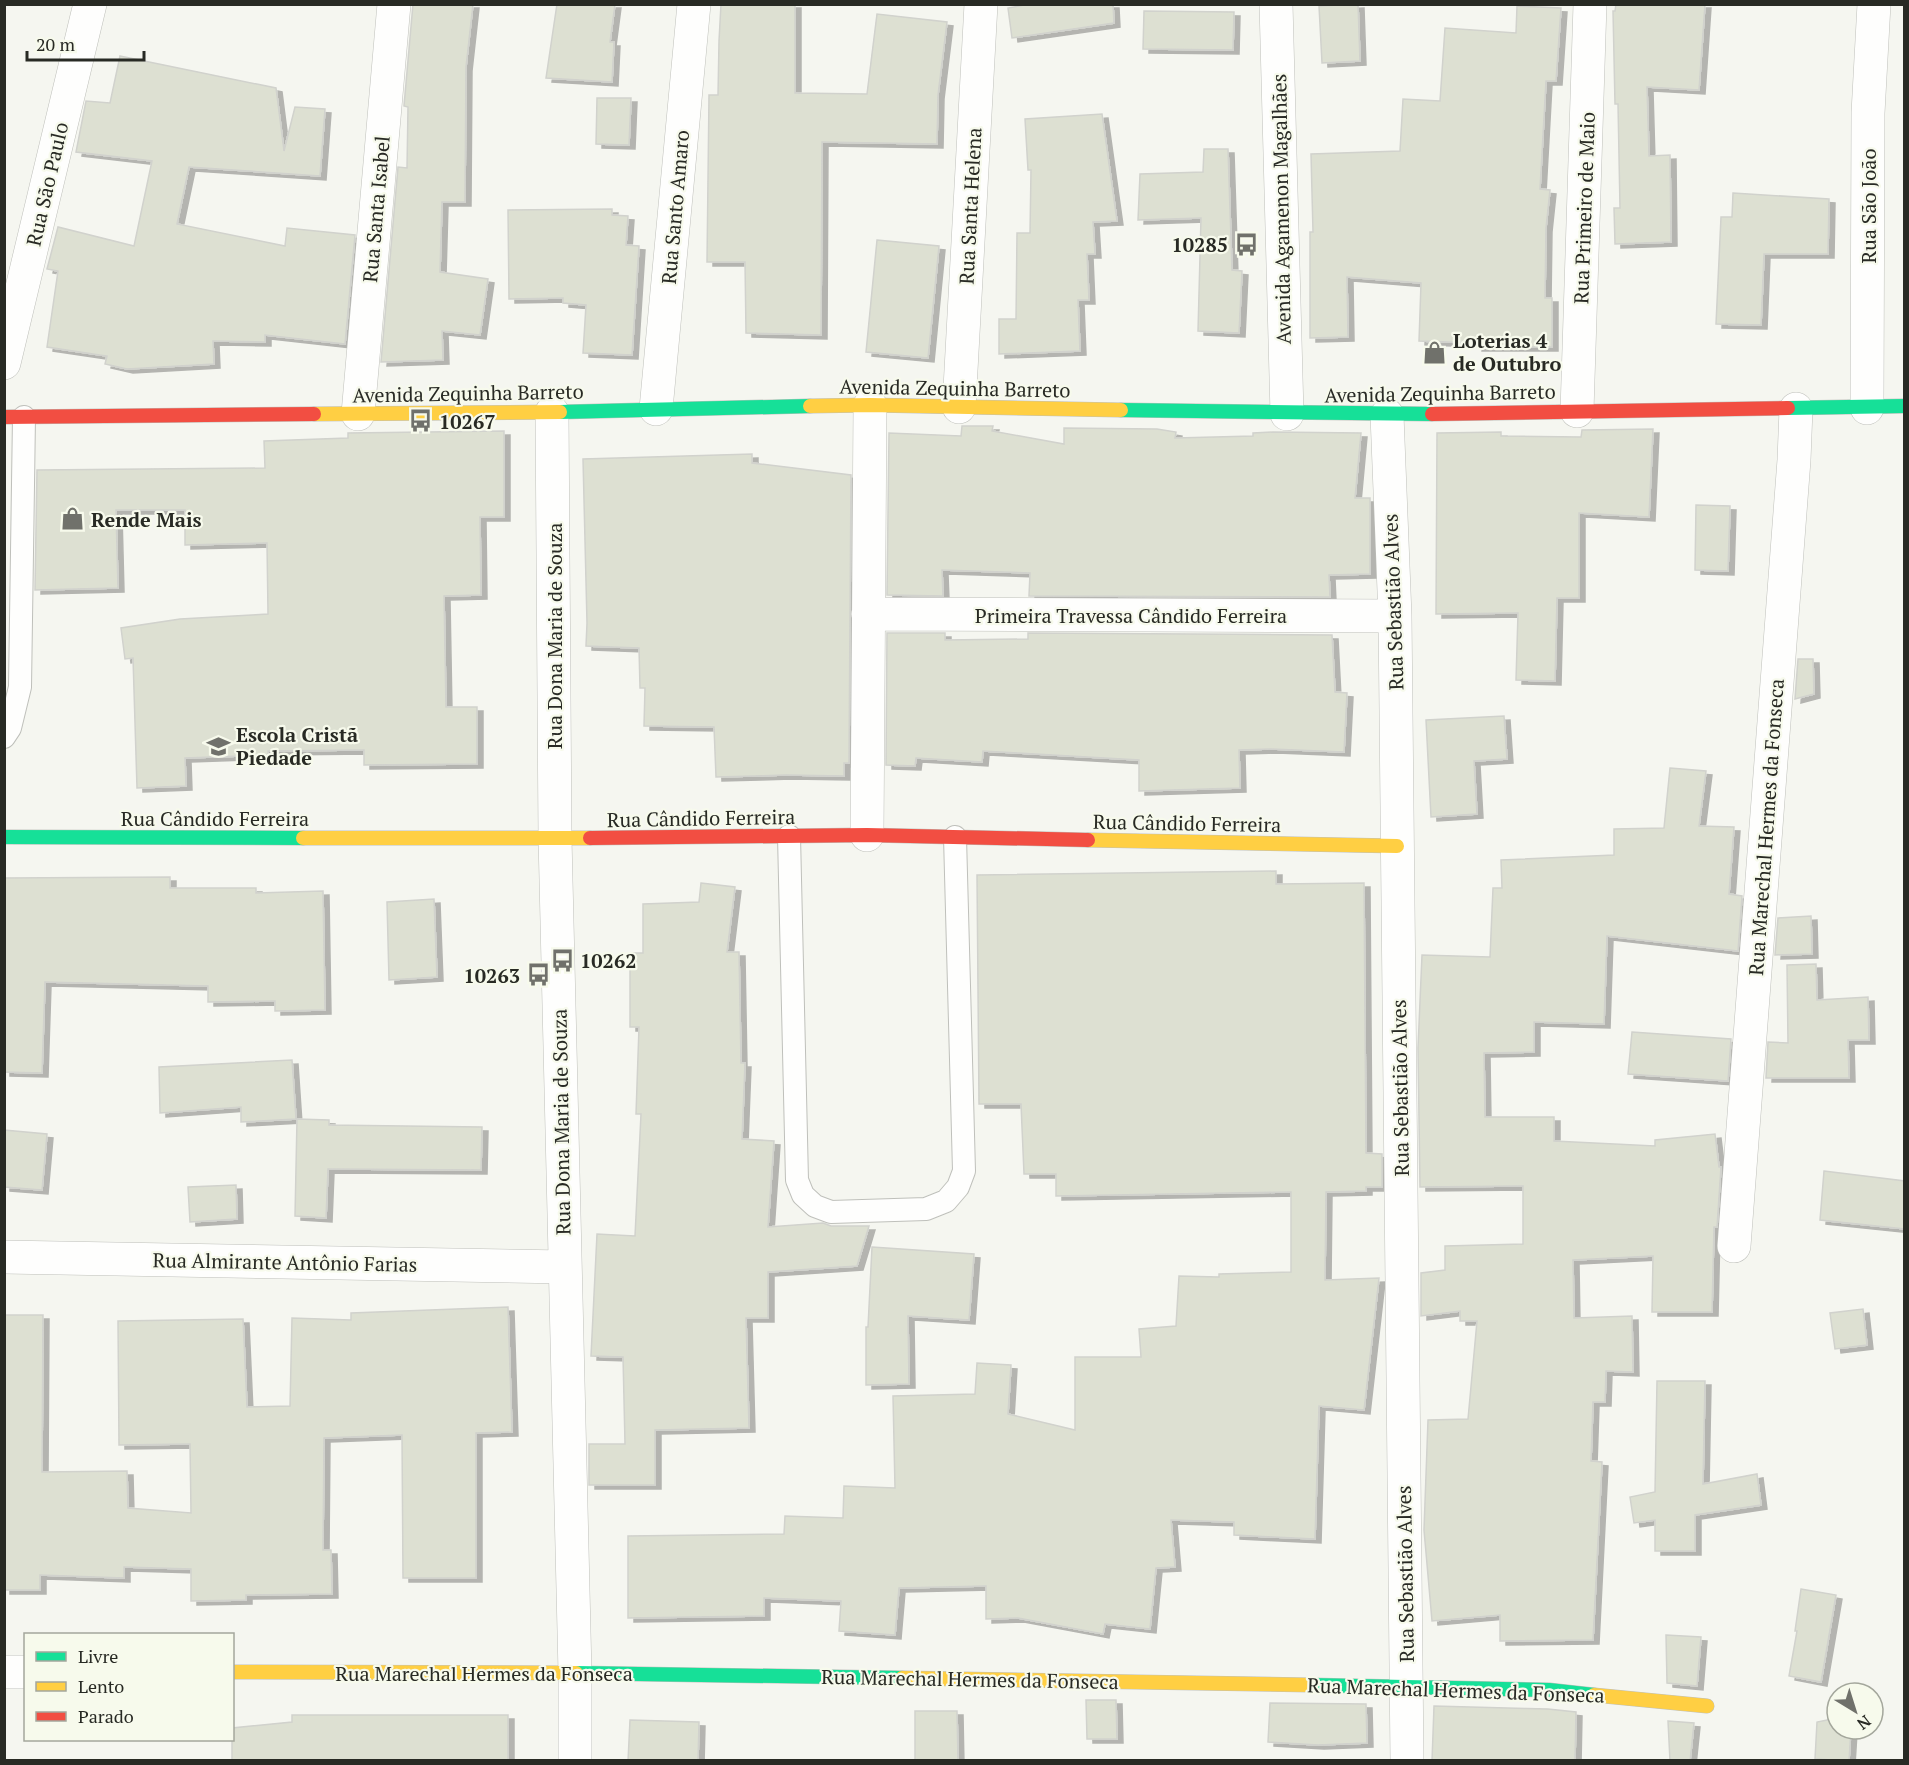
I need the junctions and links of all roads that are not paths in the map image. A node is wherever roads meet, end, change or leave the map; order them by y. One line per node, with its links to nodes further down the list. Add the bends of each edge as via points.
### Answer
1 (90, 4): 8 (street, Rua São Paulo)
2 (394, 4): 17 (street, Rua Santa Isabel)
3 (694, 4): 13 (street, Rua Santo Amaro)
4 (981, 4): 10 (street, Rua Santa Helena)
5 (1276, 4): 18 (street, Avenida Agamenon Magalhães)
6 (1590, 4): 15 (street, Rua Primeiro de Maio)
7 (1874, 4): 12 (street, Rua São João, via 1868,114)
8 (4, 363)
9 (870, 405): 10 (street, Avenida Zequinha Barreto); 13 (street, Avenida Zequinha Barreto); 21 (street)
10 (959, 406): 18 (street, Avenida Zequinha Barreto)
11 (1905, 406): 12 (street, Avenida Zequinha Barreto)
12 (1867, 408): 14 (street, Avenida Zequinha Barreto)
13 (656, 409): 16 (street, Avenida Zequinha Barreto)
14 (1796, 409): 15 (street, Avenida Zequinha Barreto); 30 (street, Rua Marechal Hermes da Fonseca)
15 (1577, 411): 19 (street, Avenida Zequinha Barreto)
16 (552, 412): 17 (street, Avenida Zequinha Barreto); 28 (street, Rua Dona Maria de Souza)
17 (358, 414): 20 (street, Avenida Zequinha Barreto)
18 (1287, 414): 19 (street, Avenida Zequinha Barreto)
19 (1387, 415): 22 (street, Rua Sebastião Alves)
20 (14, 417): 23 (lane, via 20,687)
21 (868, 614): 22 (street, Primeira Travessa Cândido Ferreira); 24 (street)
22 (1395, 616): 29 (street, Rua Sebastião Alves)
23 (4, 737)
24 (867, 835): 25 (street, Rua Cândido Ferreira); 27 (street, Rua Cândido Ferreira)
25 (789, 836): 27 (lane, via 797,1180 803,1195 815,1206 831,1212 926,1209 946,1201 958,1187 964,1171); 28 (street, Rua Cândido Ferreira)
26 (4, 837): 28 (street, Rua Cândido Ferreira)
27 (955, 837): 29 (street, Rua Cândido Ferreira)
28 (555, 838): 32 (street, Rua Dona Maria de Souza)
29 (1397, 846): 37 (street, Rua Sebastião Alves)
30 (1734, 1246)
31 (4, 1257): 32 (street, Rua Almirante Antônio Farias)
32 (565, 1267): 36 (street, Rua Dona Maria de Souza)
33 (4, 1672): 34 (street)
34 (24, 1672)
35 (234, 1672): 36 (street, Rua Marechal Hermes da Fonseca)
36 (575, 1673): 37 (street, Rua Marechal Hermes da Fonseca); 39 (street, Rua Dona Maria de Souza)
37 (1406, 1686): 38 (street, Rua Marechal Hermes da Fonseca, via 1549,1690); 40 (street, Rua Sebastião Alves)
38 (1707, 1706)
39 (575, 1761)
40 (1407, 1761)

